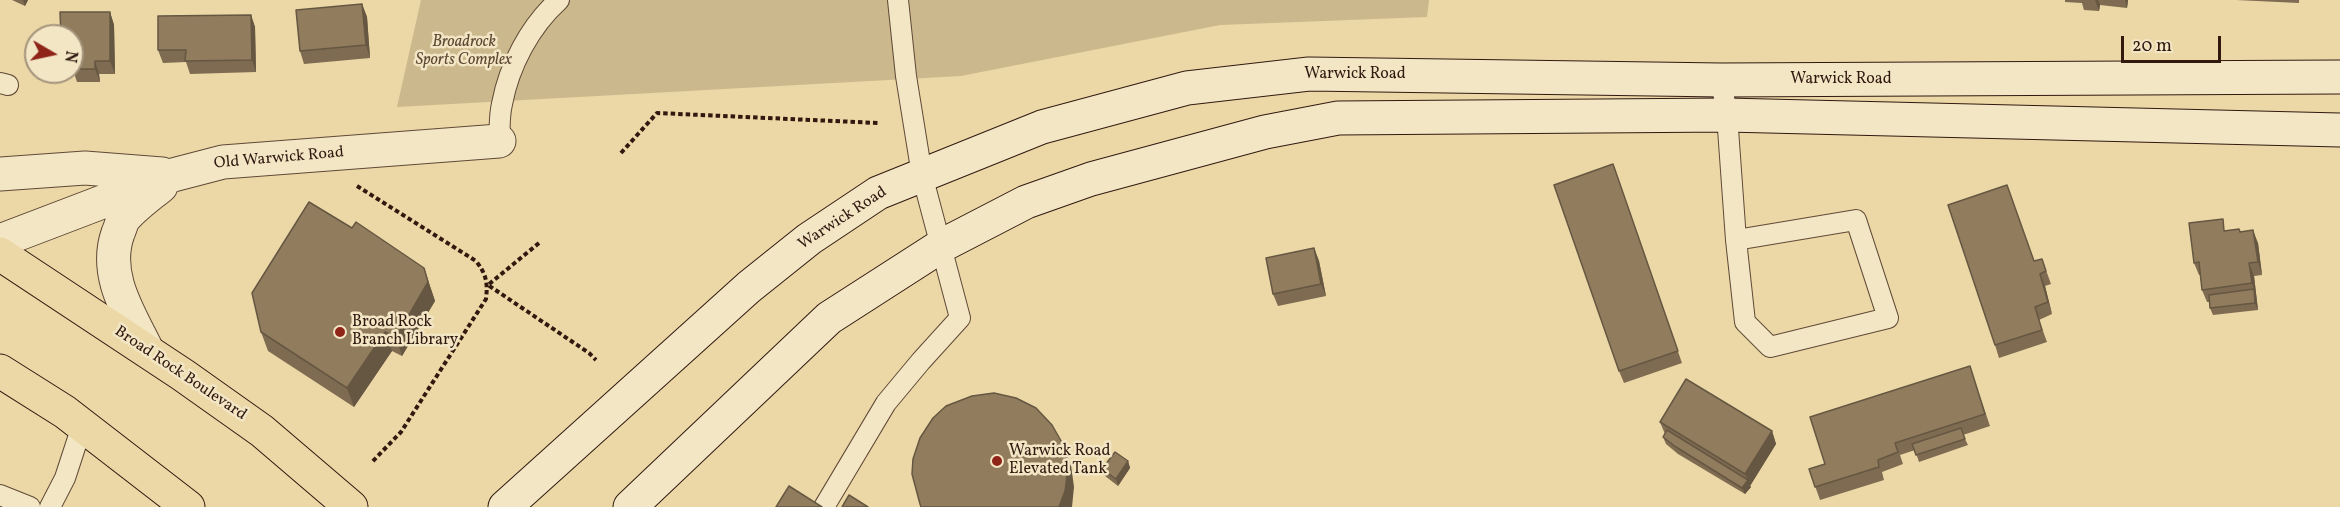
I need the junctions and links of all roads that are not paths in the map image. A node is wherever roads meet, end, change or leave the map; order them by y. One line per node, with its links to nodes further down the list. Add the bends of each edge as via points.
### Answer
1 (559, 0): 7 (lane, via 543,14 517,57 501,104)
2 (898, 0): 10 (lane)
3 (2340, 77): 4 (main road, Warwick Road)
4 (1721, 80): 5 (lane); 10 (main road, Warwick Road, via 1309,74 1198,87 1042,127)
5 (1727, 115): 6 (main road); 11 (lane); 13 (main road, via 1338,118 1265,132 1091,179 1026,202)
6 (2340, 130)
7 (499, 141): 9 (main road, Old Warwick Road, via 223,162)
8 (0, 174): 9 (main road, via 85,168)
9 (173, 175): 12 (main road, Old Warwick Road); 15 (main road, via 123,220 114,245 112,268 117,288)
10 (922, 175): 13 (lane); 23 (main road, Warwick Road, via 878,193 809,239 749,286)
11 (1736, 240): 11 (lane, via 1744,322 1770,347 1888,318 1856,220)
12 (0, 241)
13 (941, 246): 24 (main road, via 829,318); 25 (lane, via 960,318 886,403)
14 (0, 254): 15 (main road, Broad Rock Boulevard)
15 (147, 350): 22 (main road, Broad Rock Boulevard, via 262,430)
16 (0, 371): 17 (main road)
17 (82, 426): 20 (lane); 21 (main road)
18 (0, 495): 19 (lane)
19 (30, 507)
20 (50, 507)
21 (188, 507)
22 (351, 507)
23 (505, 507)
24 (630, 507)
25 (824, 507)

